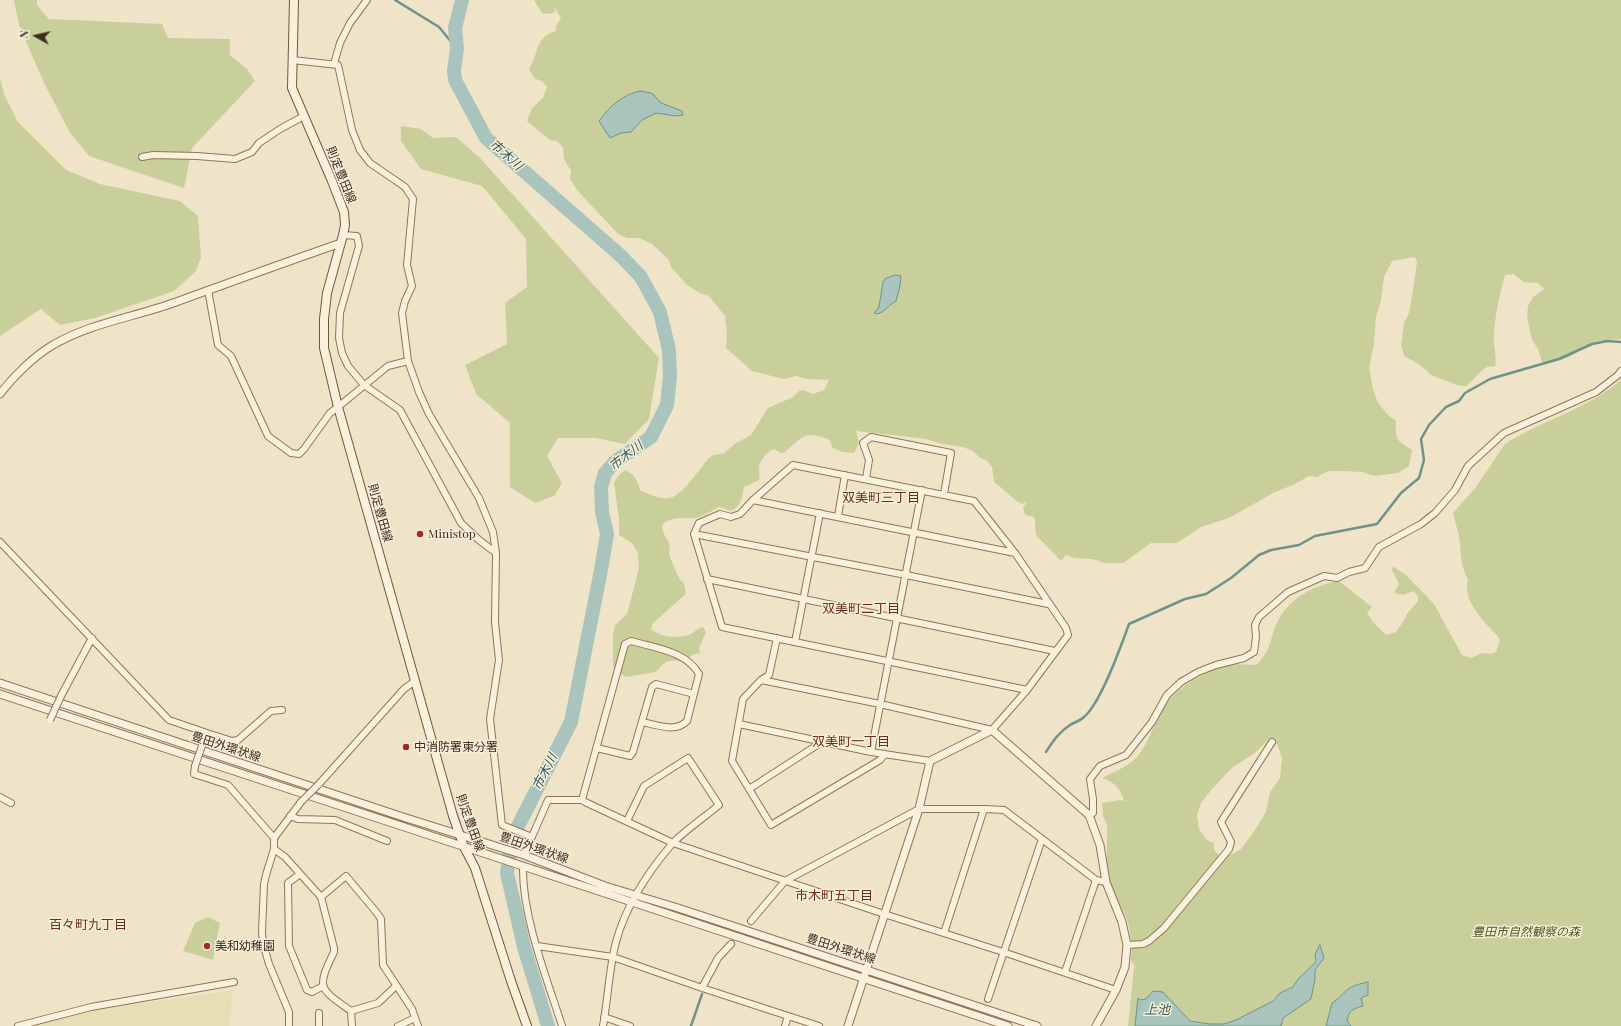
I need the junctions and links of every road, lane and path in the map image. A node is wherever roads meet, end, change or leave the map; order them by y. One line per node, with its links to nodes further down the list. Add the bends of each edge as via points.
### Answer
1 (294, 0): 3 (main road, 則定豊田線)
2 (367, 0): 4 (street, via 350,23 340,43)
3 (292, 60): 4 (street); 5 (main road, 則定豊田線, via 292,88)
4 (334, 64): 9 (street, via 338,65 352,130 360,150 370,162 405,187 413,199 407,265 412,286 402,313)
5 (304, 116): 6 (street, via 259,143 252,152 235,159 197,156); 7 (main road, 則定豊田線, via 344,212)
6 (142, 157)
7 (342, 239): 8 (street); 11 (street, via 358,236 359,246 340,313 339,338 348,366); 13 (main road, 則定豊田線, via 327,293 324,319 324,348)
8 (208, 290): 12 (street, via 106,323 52,345); 13 (street, via 218,345 231,356 268,436 292,453 298,454 330,413)
9 (408, 361): 11 (street, via 388,366); 24 (street, via 430,414 479,498 493,532)
10 (1621, 371): 62 (street, via 1596,392 1504,433 1468,466 1455,490 1435,512 1421,524 1379,547 1365,568 1337,578 1324,576 1288,592 1259,617 1255,625 1254,652 1244,658 1198,672 1181,682 1167,695 1152,722 1126,754 1100,766 1090,779 1093,813)
11 (364, 385): 13 (street); 24 (street, via 400,410 461,523)
12 (0, 394)
13 (338, 407): 38 (main road, 則定豊田線)
14 (844, 475): 15 (street); 18 (street, via 793,465); 20 (street)
15 (866, 479): 16 (street); 17 (street, via 869,460 863,443 871,437 951,453)
16 (922, 490): 17 (street); 21 (street)
17 (944, 494): 25 (street, via 974,501)
18 (753, 500): 19 (street); 22 (street, via 740,514 731,517 720,514 699,523)
19 (820, 513): 20 (street); 26 (street)
20 (838, 516): 21 (street)
21 (914, 532): 25 (street); 27 (street)
22 (694, 534): 26 (street); 28 (street)
23 (0, 542): 32 (street)
24 (496, 553): 66 (street, via 495,622 499,660 490,719 502,825)
25 (1015, 553): 30 (street)
26 (812, 557): 27 (street); 29 (street)
27 (906, 575): 30 (street); 31 (street)
28 (707, 579): 29 (street); 33 (street, via 722,627)
29 (803, 599): 31 (street); 34 (street)
30 (1048, 604): 35 (street, via 1066,628 1068,635)
31 (898, 618): 35 (street); 36 (street)
32 (92, 638): 45 (street, bridge); 49 (street, via 169,720)
33 (777, 638): 34 (street); 37 (street, via 769,674)
34 (795, 642): 36 (street)
35 (1055, 651): 40 (street)
36 (889, 660): 40 (street); 43 (street)
37 (761, 680): 43 (street); 47 (street, via 743,700)
38 (415, 681): 63 (street, bridge, via 404,689); 65 (main road, 則定豊田線)
39 (0, 683): 65 (street, 豊田外環状線)
40 (1027, 690): 48 (street)
41 (0, 694): 71 (street, 豊田外環状線)
42 (694, 694): 46 (street, via 687,721 683,725 671,728); 46 (street, via 656,684 652,687); 52 (street, via 699,674 694,665 681,655 631,641 625,644)
43 (880, 704): 48 (street); 53 (street)
44 (282, 710): 49 (street, via 271,711 238,740 232,741)
45 (50, 720)
46 (642, 722): 52 (street, via 630,756)
47 (739, 724): 50 (street); 56 (street, via 732,761)
48 (992, 730): 55 (street); 62 (street)
49 (207, 733): 67 (street, bridge, via 194,774 228,785)
50 (822, 742): 53 (street); 56 (street)
51 (1272, 742): 86 (street, via 1221,822 1231,842 1229,849 1164,928 1143,944)
52 (597, 748): 58 (street)
53 (870, 752): 54 (street)
54 (885, 754): 55 (street); 56 (street, via 880,760 771,825)
55 (930, 761): 60 (street)
56 (749, 789)
57 (0, 797): 59 (street)
58 (582, 800): 64 (street); 66 (street, via 548,800)
59 (11, 803)
60 (919, 809): 61 (street); 77 (street); 82 (street)
61 (984, 809): 68 (street, via 1004,810); 84 (street)
62 (1089, 815): 78 (street, via 1100,845)
63 (290, 816): 67 (street); 69 (street, via 298,819 335,820)
64 (627, 821): 70 (street); 70 (street, via 644,786 688,758 719,805)
65 (459, 834): 71 (main road, 則定豊田線); 73 (street, 豊田外環状線)
66 (532, 837): 73 (street)
67 (274, 838): 72 (street)
68 (1042, 839): 76 (street); 88 (street)
69 (387, 840)
70 (673, 843): 77 (street); 79 (street)
71 (464, 847): 74 (street, 豊田外環状線); 110 (main road, 則定豊田線, via 475,868)
72 (274, 849): 75 (street); 105 (street, via 265,880 262,932 265,951 289,1012)
73 (521, 854): 79 (street, 豊田外環状線, via 605,886)
74 (521, 866): 81 (street, 豊田外環状線); 87 (street)
75 (300, 874): 80 (street); 94 (street, via 288,883 288,946 307,990 312,992)
76 (1096, 880): 78 (street); 91 (street)
77 (785, 881): 82 (street); 83 (street)
78 (1106, 882): 86 (street, via 1122,922)
79 (636, 894): 81 (street); 90 (street, 豊田外環状線)
80 (321, 897): 94 (street, via 334,948 323,975); 95 (street, via 346,876 348,878 380,919 383,965)
81 (632, 902): 89 (street); 92 (street, 豊田外環状線)
82 (884, 914): 84 (street); 90 (street)
83 (751, 921)
84 (944, 933): 88 (street)
85 (731, 944): 96 (street, via 718,958)
86 (1127, 945): 97 (street, via 1125,967)
87 (537, 946): 89 (street); 111 (street)
88 (1003, 952): 91 (street); 98 (street)
89 (613, 957): 96 (street); 102 (street)
90 (867, 969): 92 (street); 118 (street, 豊田外環状線)
91 (1065, 972): 97 (street)
92 (864, 978): 116 (street); 117 (street, 豊田外環状線)
93 (234, 982): 104 (street, via 90,1007)
94 (323, 986): 99 (street, via 327,994)
95 (396, 986): 99 (street, via 378,1003); 103 (street, via 412,1009)
96 (702, 988): 101 (street)
97 (1116, 990): 119 (street)
98 (988, 999)
99 (351, 1011): 107 (street)
100 (319, 1013): 106 (street)
101 (788, 1016): 114 (street); 115 (street)
102 (604, 1017): 112 (street); 113 (street)
103 (415, 1018): 108 (street); 109 (street)
104 (18, 1026)
105 (289, 1026)
106 (319, 1026)
107 (352, 1026)
108 (398, 1026)
109 (418, 1026)
110 (527, 1026)
111 (562, 1026)
112 (603, 1026)
113 (630, 1026)
114 (785, 1026)
115 (819, 1026)
116 (848, 1026)
117 (1008, 1026)
118 (1037, 1026)
119 (1096, 1026)

